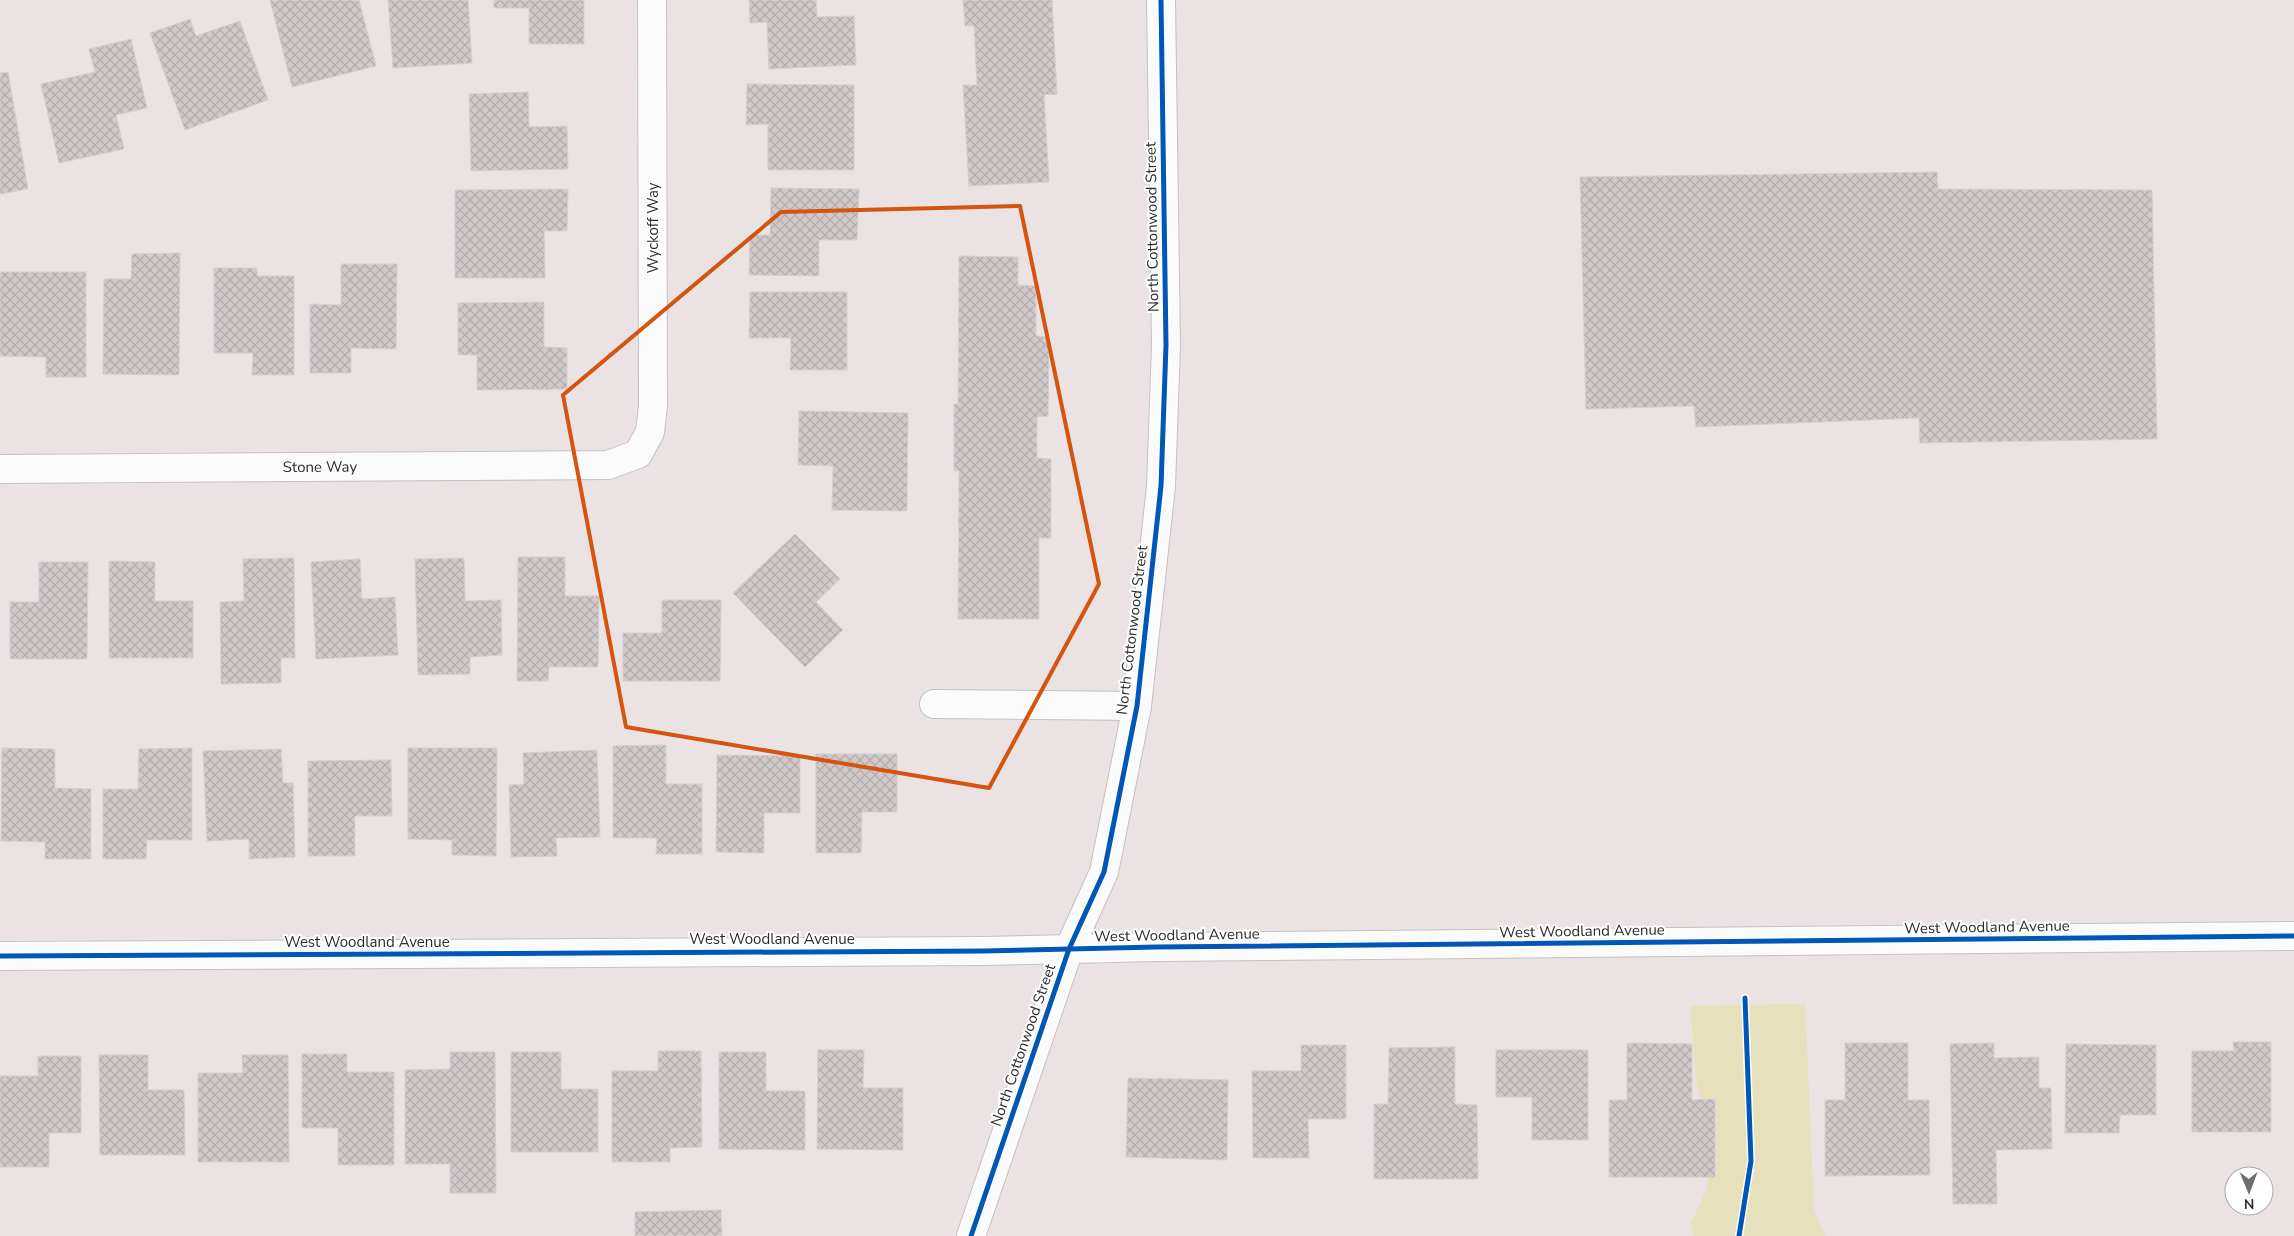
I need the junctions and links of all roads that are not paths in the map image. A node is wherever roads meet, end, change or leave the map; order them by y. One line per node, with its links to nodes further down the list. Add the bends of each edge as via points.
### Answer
1 (652, 0): 3 (street, Wyckoff Way, via 653,406 650,432)
2 (1161, 0): 6 (street, North Cottonwood Street, via 1166,345 1161,486)
3 (638, 454): 4 (street, Stone Way, via 608,465)
4 (0, 469)
5 (934, 704): 6 (street)
6 (1138, 706): 8 (street, North Cottonwood Street, via 1104,872)
7 (2294, 936): 8 (street, West Woodland Avenue)
8 (1069, 949): 9 (street, West Woodland Avenue); 10 (street, North Cottonwood Street)
9 (0, 956)
10 (971, 1236)

